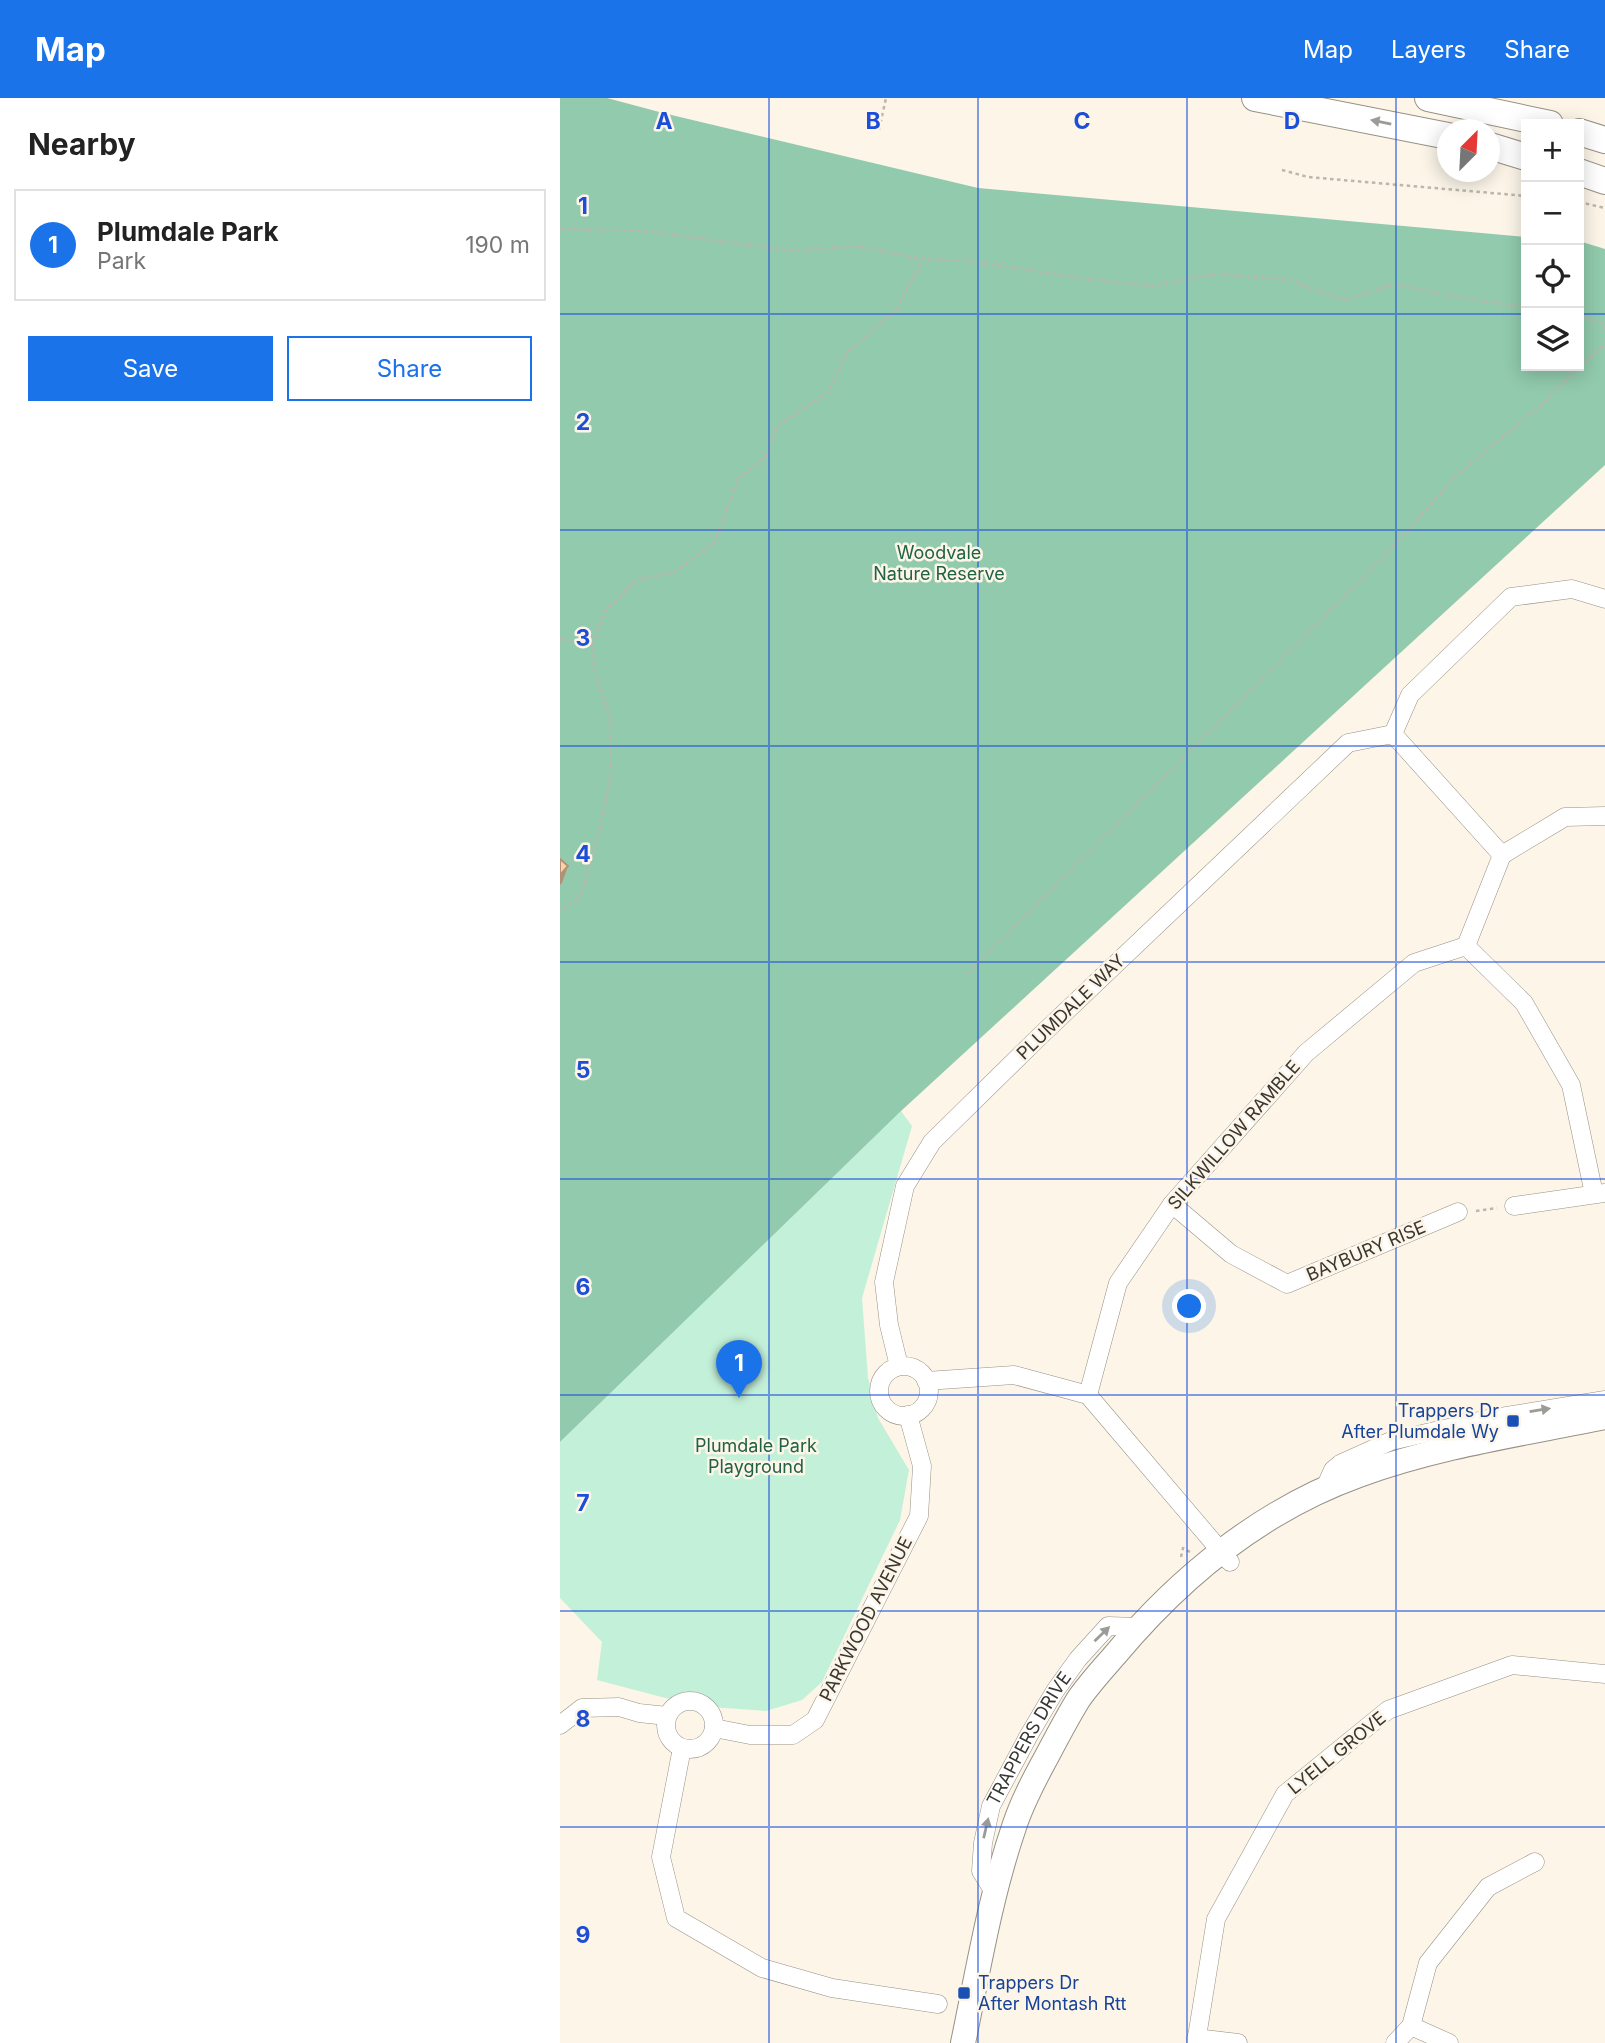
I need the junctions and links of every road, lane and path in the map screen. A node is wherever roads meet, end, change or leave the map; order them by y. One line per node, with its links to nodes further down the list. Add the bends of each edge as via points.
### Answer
1 (886, 98): 5 (path)
2 (1255, 98): 6 (main road, one-way to 2)
3 (1428, 98): 4 (main road)
4 (1527, 119)
5 (879, 130)
6 (1437, 134)
7 (1584, 134): 8 (main road)
8 (1605, 140)
9 (1500, 149): 10 (main road)
10 (1521, 156)
11 (1282, 170): 14 (path, via 1308,177)
12 (1584, 174): 13 (main road)
13 (1605, 181)
14 (1521, 196)
15 (1584, 203): 16 (path)
16 (1605, 208)
17 (560, 229): 18 (path, via 644,230 793,251 855,246)
18 (923, 259): 19 (path, via 1154,286 1215,274 1289,280 1345,300 1394,284); 25 (path, via 897,309 847,352 829,391 777,426 766,457 739,477 714,542 675,572 636,580 604,612)
19 (1521, 306)
20 (1584, 318): 21 (path, via 1604,324)
21 (1605, 331)
22 (1605, 343): 31 (path, via 1539,407 1458,474 1374,567)
23 (1605, 599): 26 (street, via 1572,589 1511,597 1410,695)
24 (560, 639): 25 (path)
25 (592, 645): 29 (path, via 595,672 610,717 611,775 581,896)
26 (1393, 734): 28 (street); 36 (street, PLUMDALE WAY, via 1348,743 932,1142 905,1186 884,1282)
27 (1605, 816): 28 (street, via 1565,817)
28 (1502, 855): 30 (street)
29 (560, 911)
30 (1466, 946): 32 (street, via 1524,1003 1572,1085); 33 (street, SILKWILLOW RAMBLE, via 1414,963 1306,1053)
31 (968, 973)
32 (1599, 1193): 34 (street)
33 (1172, 1204): 35 (street, BAYBURY RISE, via 1231,1254 1287,1284); 38 (street, SILKWILLOW RAMBLE, via 1118,1283)
34 (1514, 1206): 35 (path)
35 (1458, 1212)
36 (899, 1366): 37 (street, via 915,1369); 40 (street, via 884,1375 879,1391 885,1407)
37 (926, 1381): 38 (street, via 1014,1375); 40 (street, via 925,1403)
38 (1088, 1395): 44 (street)
39 (1605, 1400): 43 (street, TRAPPERS DRIVE, one-way to 39, via 1333,1469 1391,1441)
40 (908, 1415): 48 (street, PARKWOOD AVENUE, via 922,1466 919,1517 814,1720 793,1735 750,1735)
41 (1605, 1417): 43 (main road, TRAPPERS DRIVE, via 1438,1450)
42 (1605, 1432): 44 (main road, TRAPPERS DRIVE, via 1493,1450 1384,1479)
43 (1324, 1490): 44 (main road, TRAPPERS DRIVE, via 1300,1501)
44 (1226, 1556): 54 (main road, TRAPPERS DRIVE, one-way to 44, via 994,1892 1014,1825 1047,1756 1079,1700 1138,1627 1202,1566); 55 (main road, TRAPPERS DRIVE, via 1120,1671 1076,1731 1048,1784 1007,1896)
45 (1605, 1674): 53 (street, LYELL GROVE, via 1512,1665 1388,1710 1285,1794 1216,1919)
46 (667, 1716): 47 (street, via 619,1707 582,1708); 48 (street, via 677,1704 692,1701 711,1713); 49 (street, via 666,1731)
47 (560, 1725)
48 (714, 1728): 49 (street, via 703,1745)
49 (682, 1748): 51 (street, via 661,1857 676,1918 762,1968 832,1988)
50 (1535, 1862): 52 (street, via 1488,1887 1428,1963)
51 (938, 2004)
52 (1411, 2026): 57 (street); 58 (street)
53 (1196, 2040): 56 (street)
54 (963, 2043)
55 (977, 2043)
56 (1238, 2043)
57 (1395, 2043)
58 (1449, 2043)

